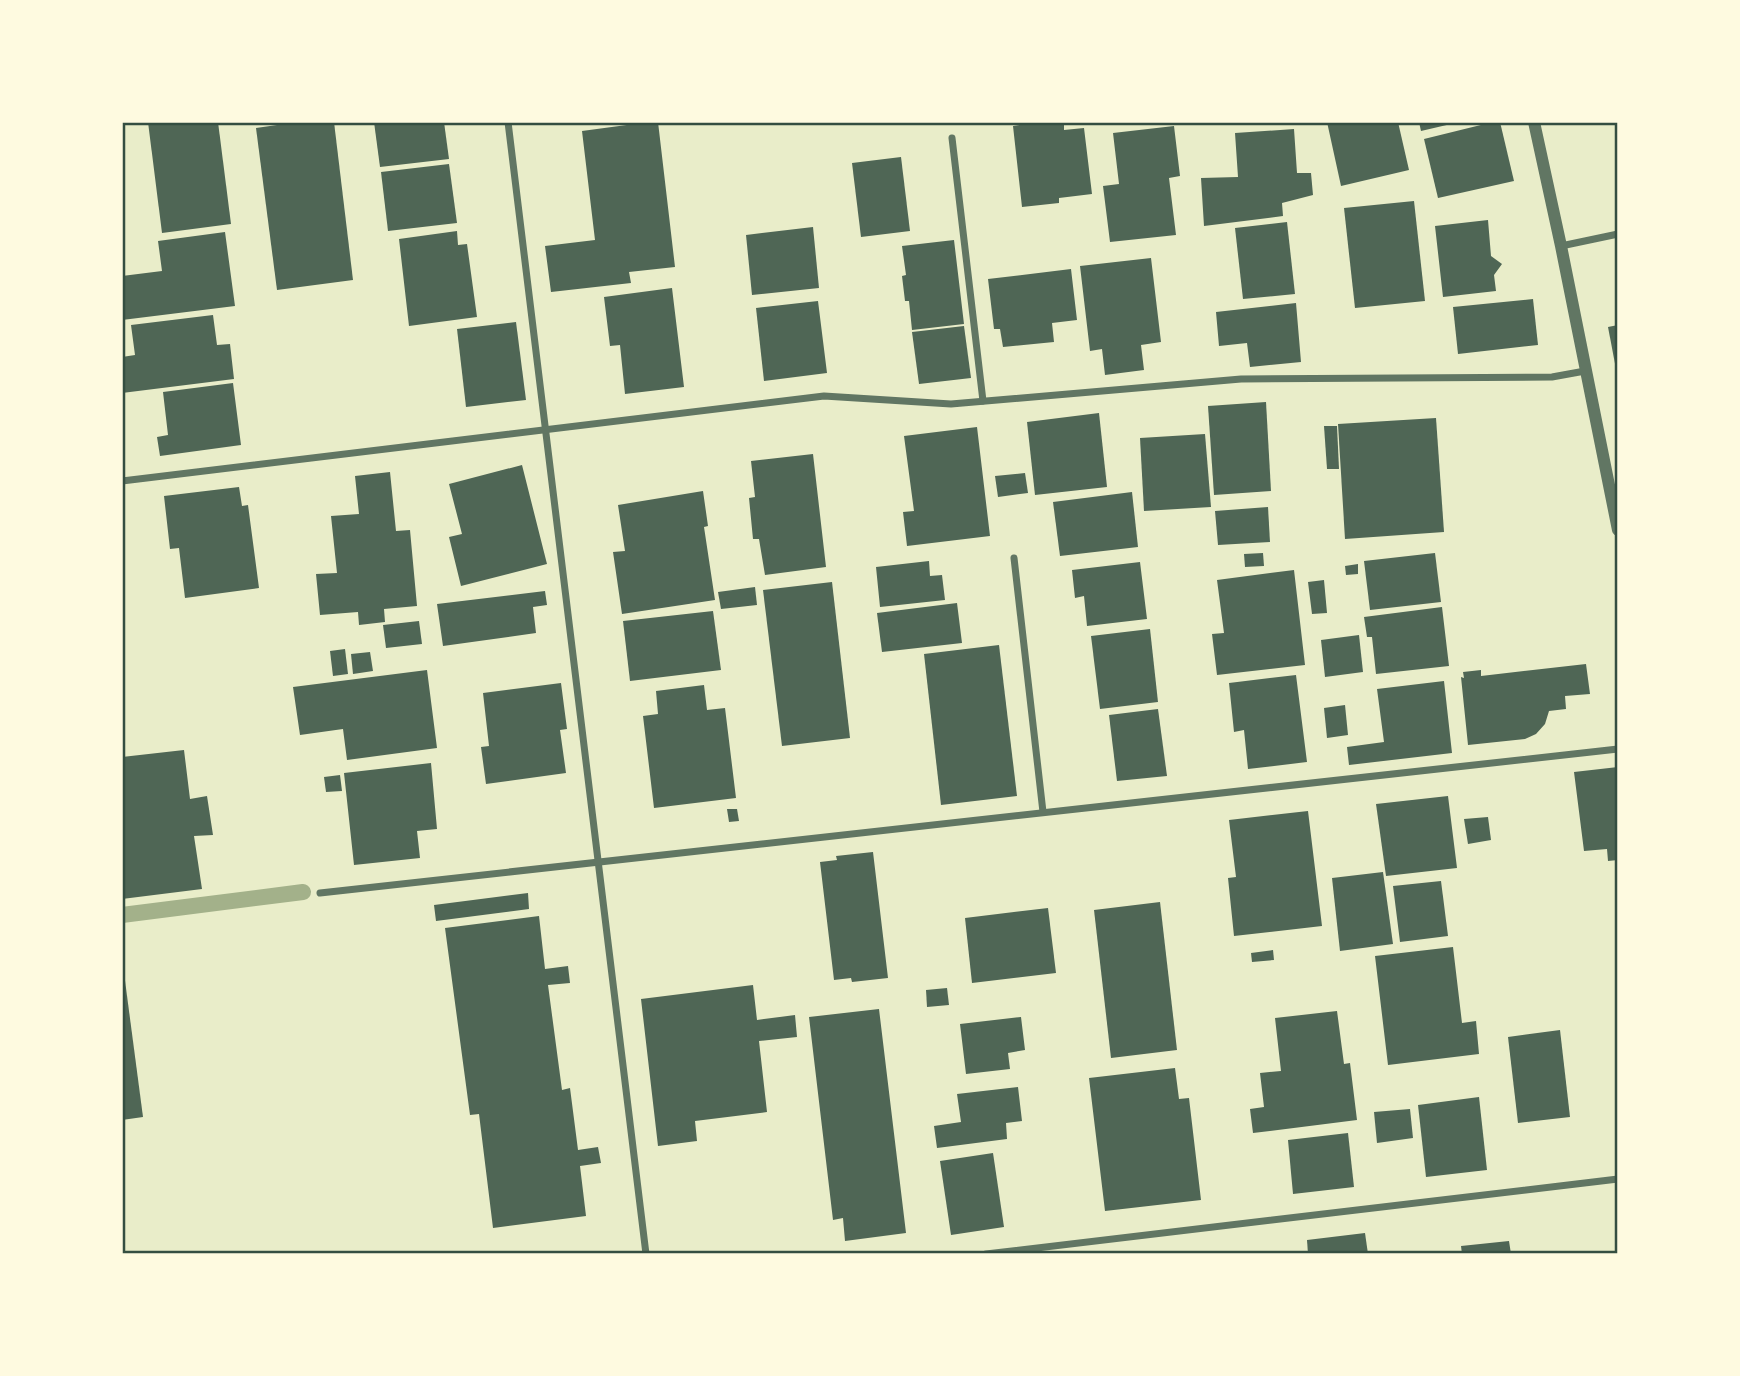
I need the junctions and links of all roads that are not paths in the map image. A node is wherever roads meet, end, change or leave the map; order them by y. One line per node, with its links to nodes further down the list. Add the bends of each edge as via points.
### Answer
1 (508, 122): 8 (street)
2 (1534, 122): 5 (street)
3 (952, 138): 7 (street)
4 (1618, 234): 5 (street)
5 (1561, 246): 6 (street)
6 (1585, 371): 7 (street, via 1552,377 1241,379); 10 (street)
7 (983, 401): 8 (street, via 951,404 824,396)
8 (545, 431): 9 (street); 14 (street)
9 (122, 481)
10 (1618, 530)
11 (1014, 558): 13 (street)
12 (1618, 749): 13 (street)
13 (1044, 812): 14 (street)
14 (598, 861): 15 (street); 17 (street)
15 (320, 893)
16 (1618, 1179): 18 (street)
17 (646, 1254)
18 (986, 1254)

